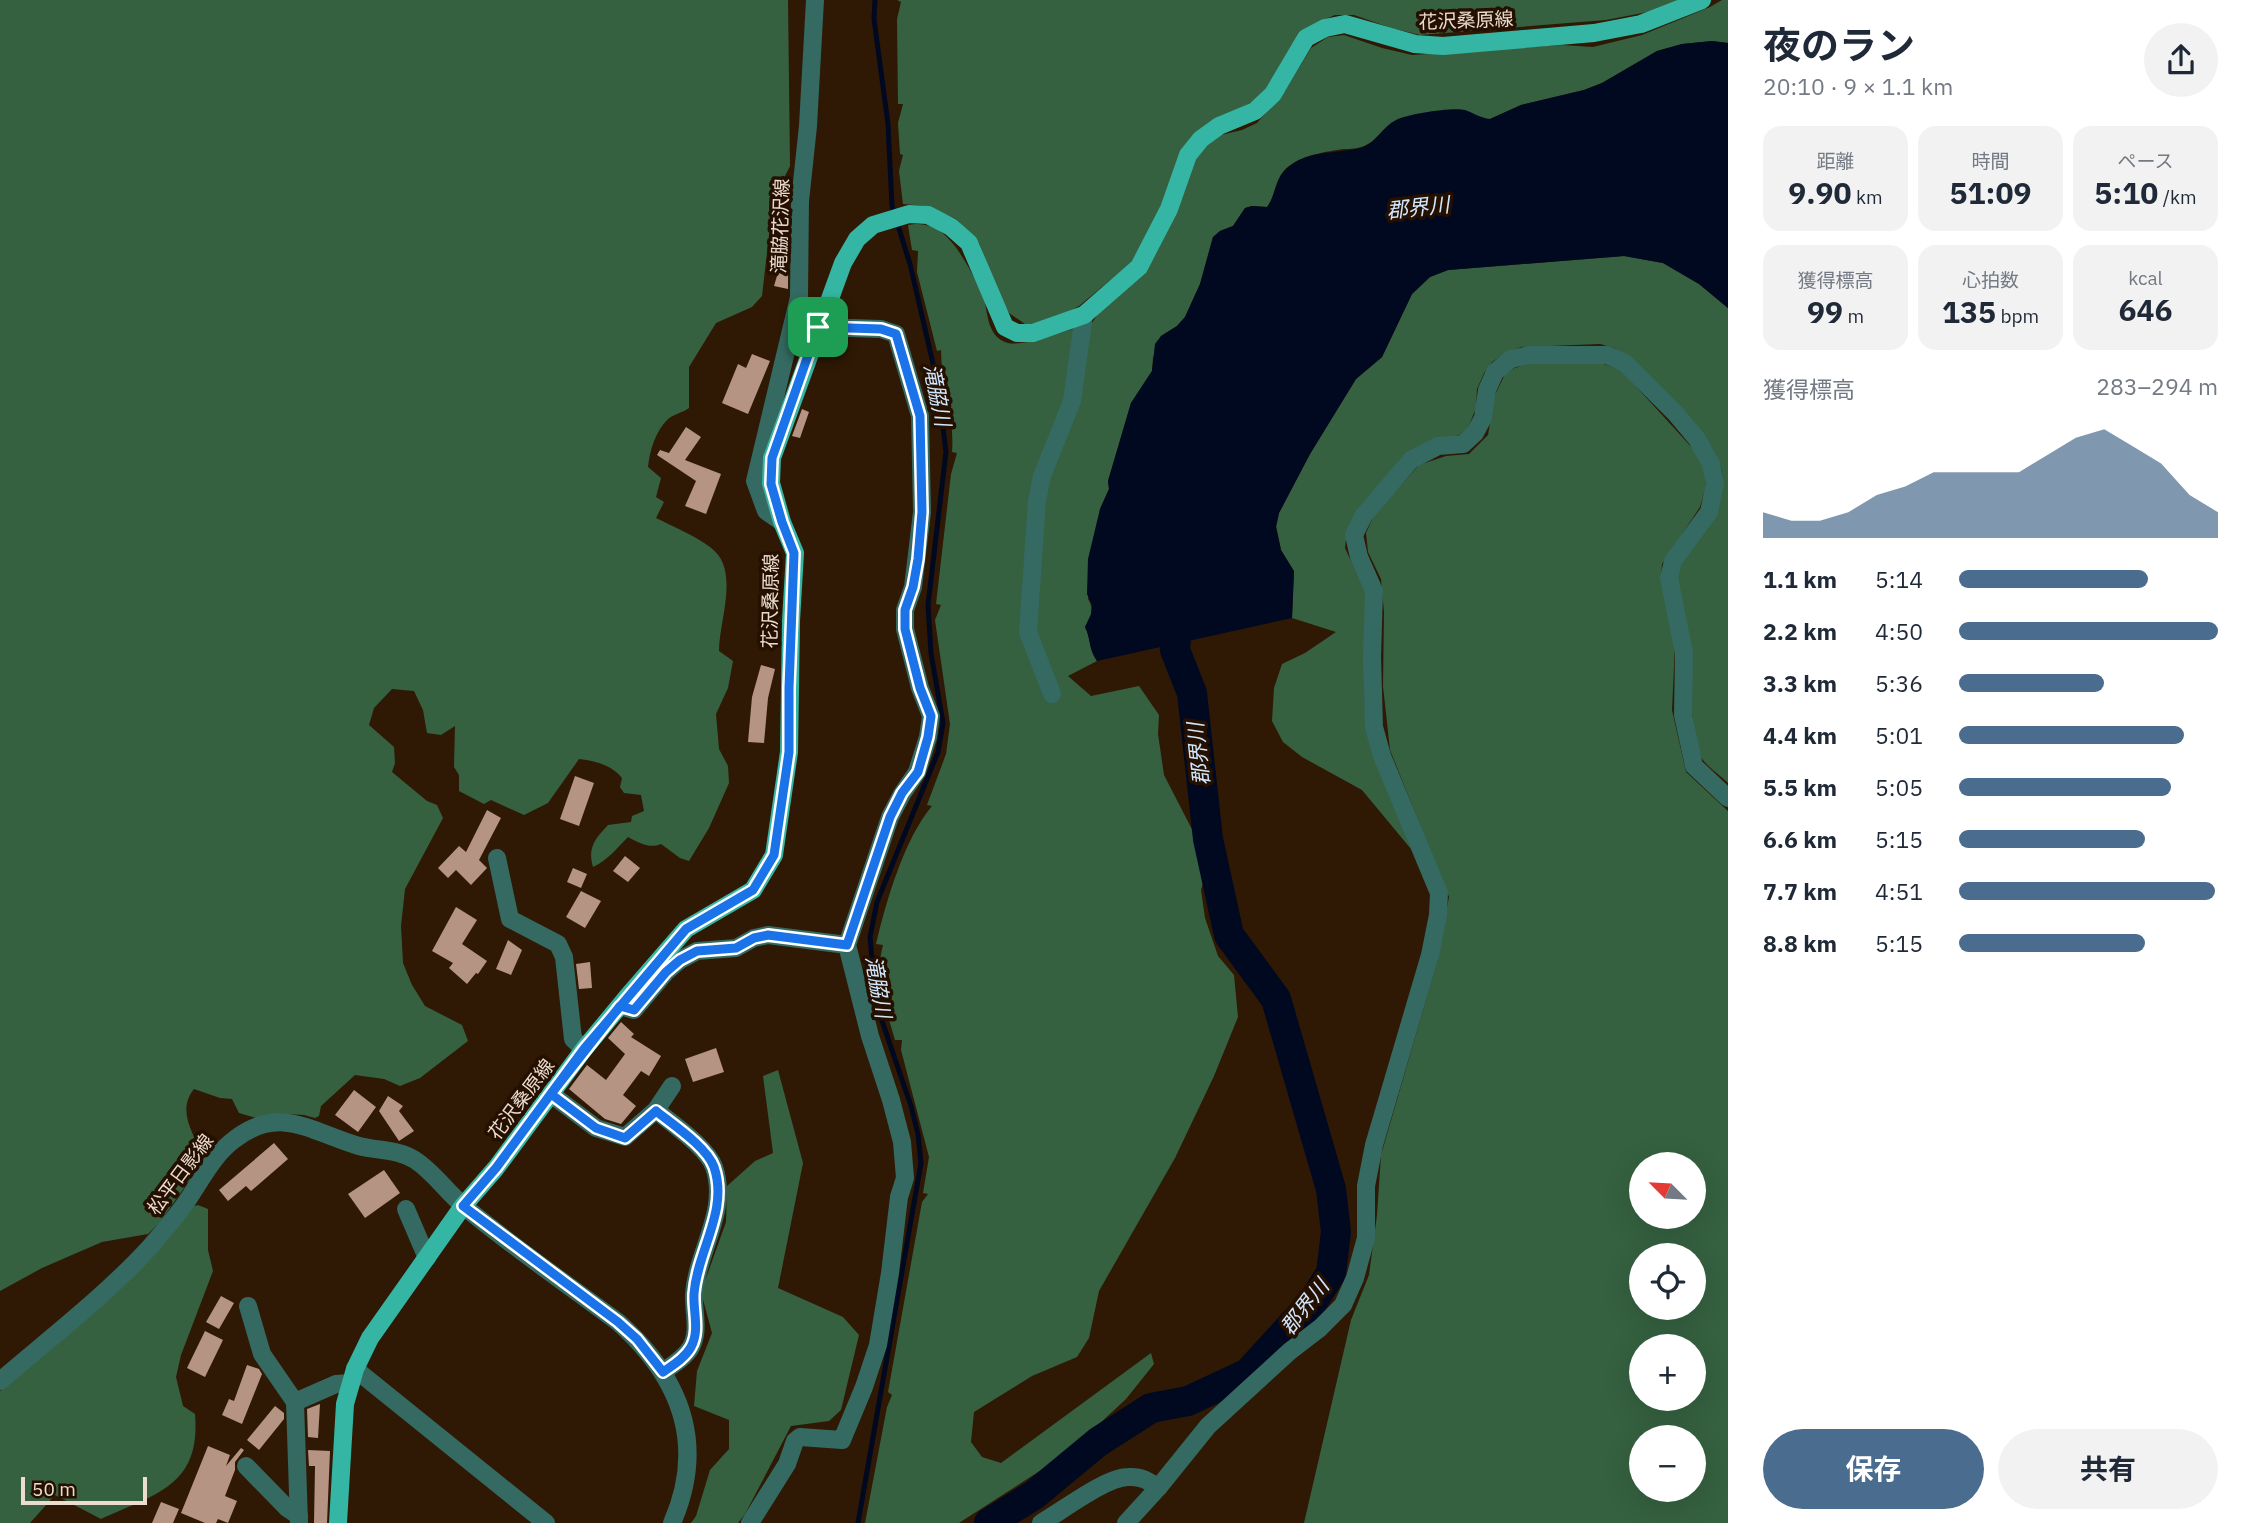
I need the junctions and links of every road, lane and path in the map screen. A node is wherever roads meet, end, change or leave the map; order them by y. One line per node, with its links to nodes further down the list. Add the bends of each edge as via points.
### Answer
1 (816, 0): 5 (street, 滝脇花沢線, via 800,201 799,297 755,481 766,511)
2 (1702, 0): 3 (main road, 花沢桑原線, via 1641,24 1594,33 1443,46 1415,44 1345,24 1325,28 1306,38 1273,94 1255,111 1219,125 1201,139 1188,155 1169,209 1139,267)
3 (1084, 315): 4 (main road, 花沢桑原線, via 1033,333 1005,327 969,243 928,215 909,214 873,225 857,239); 6 (street, via 1072,401 1042,476 1037,501 1028,632)
4 (818, 327): 5 (main road, 花沢桑原線, via 772,458 771,484); 9 (street, via 881,329 896,334 920,416 922,512 905,629 931,716 918,772 890,817)
5 (782, 522): 10 (main road, 花沢桑原線, via 794,553 789,752 774,855 753,890 686,929)
6 (1052, 694)
7 (1728, 798): 24 (street, via 1694,766 1683,715 1684,653 1669,578 1672,561 1709,512 1715,484 1711,464 1698,439 1625,363 1606,355 1511,359 1495,372 1475,433 1463,444 1438,446 1411,460 1364,515 1354,535 1374,591 1374,727 1439,894 1430,954 1374,1144 1366,1186 1366,1238 1355,1278 1343,1305 1208,1426)
8 (498, 858): 11 (street, via 510,919 558,944 564,957 573,1039)
9 (847, 945): 10 (street, via 768,935 736,948 697,951 666,972 634,1010); 29 (street, via 902,1142 905,1178 878,1345 842,1440 800,1437 795,1441 787,1464)
10 (620, 1006): 11 (main road, 花沢桑原線)
11 (584, 1049): 13 (main road, 花沢桑原線)
12 (672, 1086): 14 (street)
13 (551, 1094): 14 (street, via 596,1128 625,1138); 15 (main road, 花沢桑原線)
14 (656, 1111): 19 (street, via 713,1163 718,1192 696,1278 694,1339 685,1355)
15 (463, 1206): 17 (main road, 花沢桑原線); 19 (street, 松平日影線, via 618,1322); 21 (street, 松平日影線, via 414,1159 391,1150 362,1147 295,1123 254,1127 233,1140 209,1166 149,1248)
16 (406, 1209): 17 (street)
17 (427, 1258): 20 (main road, 花沢桑原線, via 370,1338)
18 (248, 1306): 22 (street, via 262,1354)
19 (663, 1372): 28 (street, 松平日影線, via 678,1401 688,1454 681,1503)
20 (353, 1376): 22 (street); 26 (main road, 花沢桑原線, via 345,1404); 27 (street)
21 (0, 1381)
22 (295, 1402): 25 (street)
23 (246, 1466): 25 (street)
24 (1158, 1489): 30 (street, via 1148,1481 1126,1476); 31 (street)
25 (299, 1520)
26 (338, 1523)
27 (546, 1523)
28 (672, 1523)
29 (750, 1523)
30 (1041, 1523)
31 (1126, 1523)

